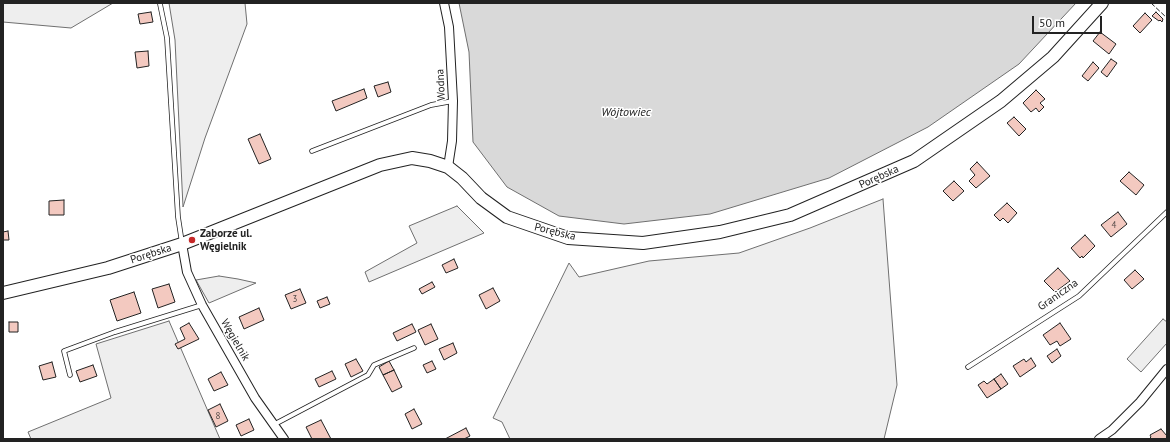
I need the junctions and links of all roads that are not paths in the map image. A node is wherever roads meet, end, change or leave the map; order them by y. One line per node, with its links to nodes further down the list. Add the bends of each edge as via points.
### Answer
1 (444, 3): 4 (street, Wodna, via 449,27)
2 (1102, 3): 6 (street, Porębska, via 1053,57 1001,100 914,161 790,215 720,232 643,243 568,238 507,217 481,198)
3 (160, 4): 8 (lane, via 167,38)
4 (453, 101): 5 (lane, via 431,105); 6 (street, Wodna, via 452,141)
5 (312, 150)
6 (448, 167): 8 (street, Porębska, via 412,158 380,165)
7 (1167, 212): 12 (lane, Graniczna, via 1079,296)
8 (182, 244): 9 (street, Porębska, via 108,268); 10 (street, Węgielnik, via 187,272)
9 (3, 293)
10 (202, 305): 14 (lane, via 64,351); 15 (street, Węgielnik, via 255,398)
11 (414, 348): 15 (lane, via 374,365 368,375)
12 (968, 367)
13 (1167, 369): 17 (street, via 1140,402 1112,430)
14 (70, 375)
15 (275, 424): 16 (street, Węgielnik)
16 (284, 439)
17 (1099, 439)

